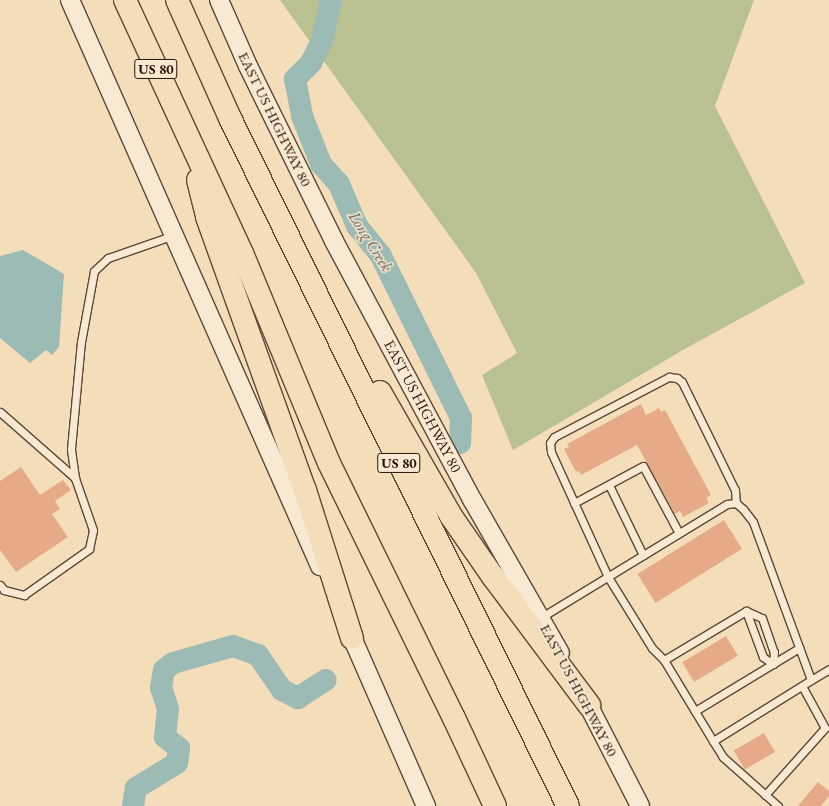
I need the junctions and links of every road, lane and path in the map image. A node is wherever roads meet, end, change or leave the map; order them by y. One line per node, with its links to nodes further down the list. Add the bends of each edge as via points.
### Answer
1 (70, 0): 7 (main road)
2 (125, 0): 6 (highway, US 80)
3 (177, 0): 5 (highway, US 80)
4 (219, 0): 18 (main road, EAST US HIGHWAY 80, via 248,66 334,241 473,501)
5 (230, 120): 26 (highway, via 407,441 452,516 494,578); 33 (highway, US 80)
6 (189, 138): 19 (highway, via 207,218 305,490); 32 (highway, US 80, via 242,253 329,463)
7 (174, 235): 9 (lane, via 108,258 94,272 81,342 71,448); 19 (main road)
8 (0, 412): 9 (lane)
9 (75, 478): 16 (lane, via 93,530 89,549 24,595 4,590)
10 (609, 485): 11 (lane); 13 (lane, via 643,466); 14 (lane)
11 (574, 503): 12 (lane, via 551,452 550,443 554,437 669,377 682,382 735,490); 15 (lane)
12 (736, 504): 13 (lane, via 727,504); 20 (lane, via 753,522)
13 (679, 533): 14 (lane)
14 (643, 555): 15 (lane)
15 (608, 577): 18 (lane); 21 (lane, via 652,648)
16 (0, 585)
17 (746, 611): 21 (lane); 22 (lane, via 763,657); 22 (lane, via 762,618 774,652)
18 (540, 618): 26 (main road, EAST US HIGHWAY 80)
19 (352, 638): 31 (main road)
20 (799, 648): 22 (lane); 24 (lane)
21 (664, 660): 27 (lane)
22 (773, 664): 27 (lane)
23 (829, 669): 24 (lane)
24 (811, 680): 25 (lane)
25 (802, 686): 28 (lane); 29 (lane)
26 (589, 705): 34 (main road, EAST US HIGHWAY 80)
27 (695, 711): 29 (lane)
28 (827, 730): 30 (lane)
29 (713, 741): 30 (lane, via 723,757)
30 (765, 795): 35 (lane)
31 (426, 806)
32 (495, 806)
33 (568, 806)
34 (640, 806)
35 (778, 806)

